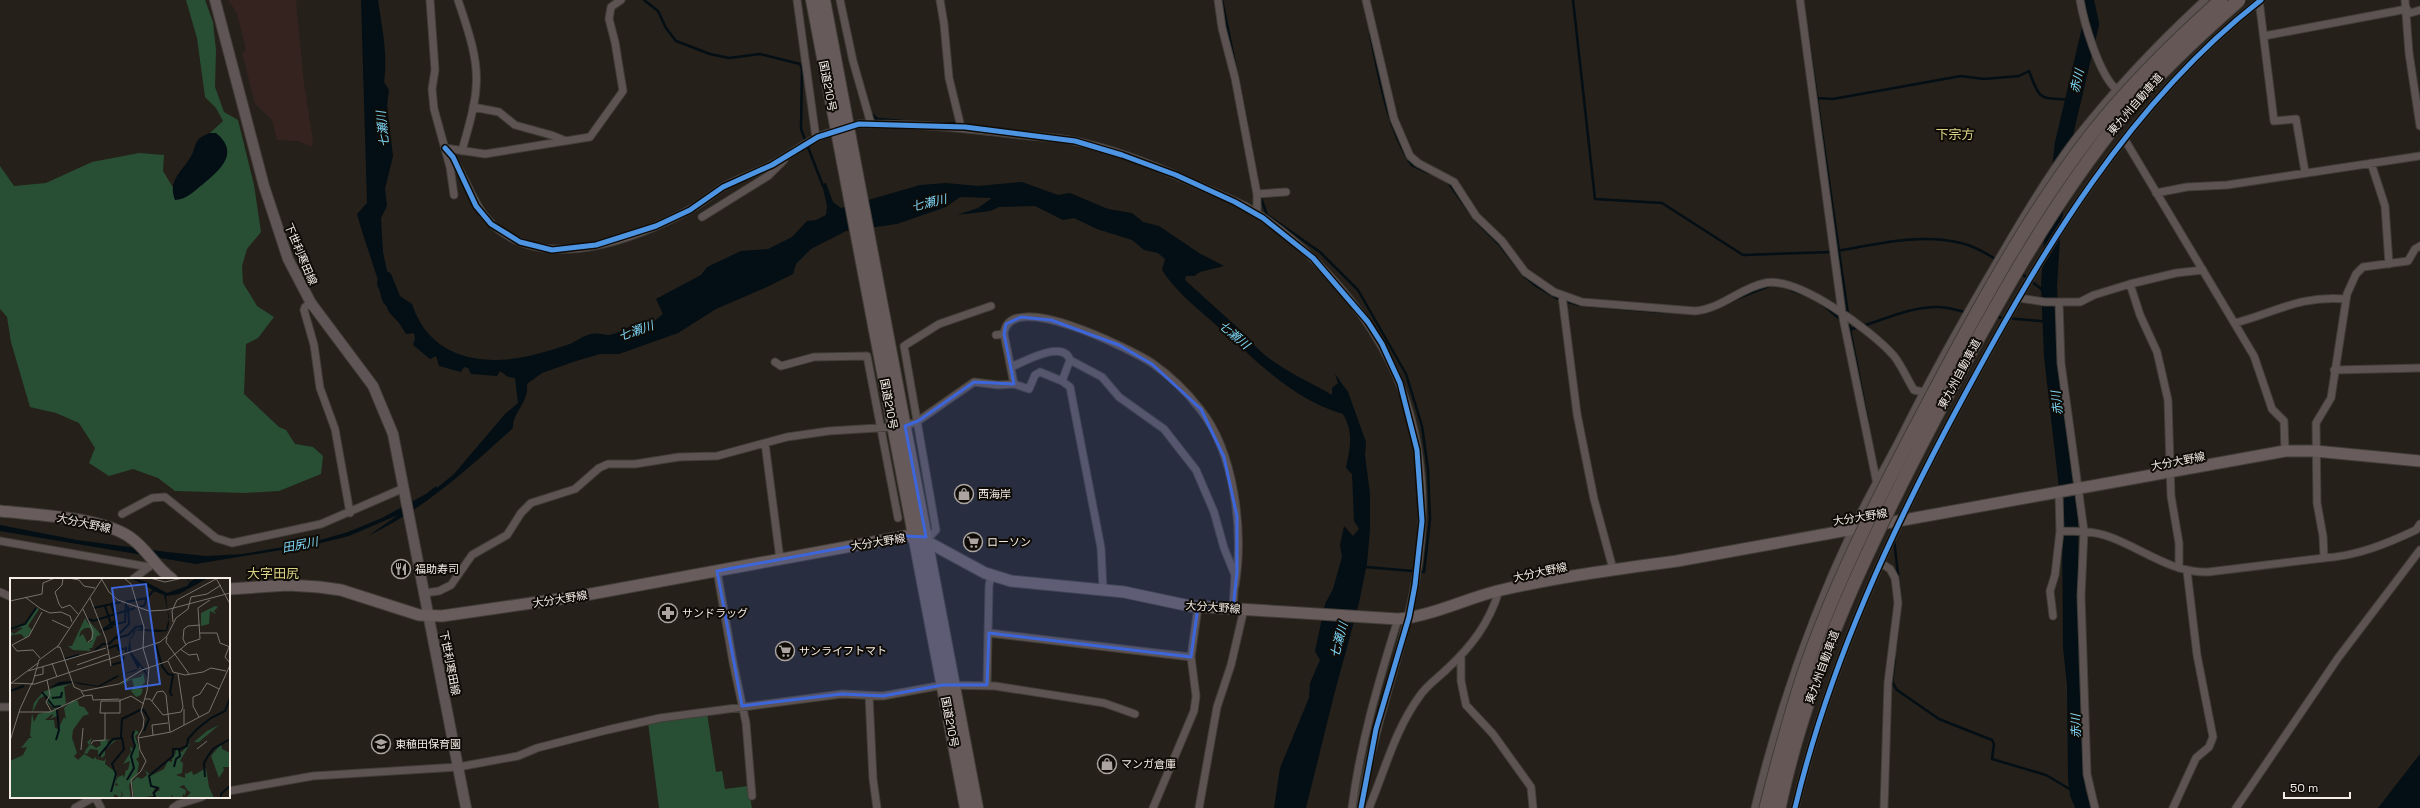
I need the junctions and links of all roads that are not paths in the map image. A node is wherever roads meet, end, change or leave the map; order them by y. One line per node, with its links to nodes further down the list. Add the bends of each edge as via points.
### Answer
1 (215, 0): 53 (main road, 下世利寒田線, via 273,215 288,259)
2 (430, 0): 32 (street, via 436,70 432,91 435,116)
3 (458, 0): 23 (street, via 476,72)
4 (620, 0): 31 (street, via 612,7 609,19 616,42 623,91 590,138)
5 (797, 0): 29 (street)
6 (812, 0): 37 (highway, 国道210号)
7 (824, 0): 37 (highway, 国道210号)
8 (840, 0): 25 (street, via 853,62)
9 (940, 0): 27 (street, via 949,78)
10 (1218, 0): 41 (street)
11 (1366, 0): 49 (street, via 1394,119 1410,156 1454,182 1476,216 1502,241 1525,272 1541,285)
12 (1800, 0): 55 (street)
13 (2080, 0): 22 (street, via 2106,76)
14 (2205, 0): 22 (street, via 2158,44)
15 (2221, 0): 141 (highway, 東九州自動車道, bridge, via 2144,74 2090,136 2042,204 1972,323 1881,494 1833,598 1804,675)
16 (2239, 0): 142 (highway, 東九州自動車道, bridge, via 2187,47 2126,113 2066,193 2002,296 1911,463 1861,567 1796,739)
17 (2260, 0): 21 (street); 30 (street, via 2185,68)
18 (2405, 0): 20 (street)
19 (2420, 10): 20 (street)
20 (2407, 12): 21 (street); 26 (street, via 2409,53)
21 (2264, 36): 38 (street, via 2274,121 2296,119)
22 (2116, 89): 64 (street, via 2073,143 2036,198)
23 (473, 107): 31 (street, via 499,112 518,126); 33 (street)
24 (859, 124): 25 (street)
25 (871, 124): 27 (street)
26 (2420, 126)
27 (960, 127): 43 (street, via 1061,139 1116,153 1176,175)
28 (828, 133): 29 (street)
29 (816, 138): 34 (street)
30 (2125, 140): 40 (street); 50 (street, via 2058,233)
31 (566, 141): 33 (street, via 490,154)
32 (445, 148): 33 (street); 34 (street, via 453,157 476,206 491,224 520,242 552,250 596,245 656,226 690,210 729,184); 42 (street)
33 (462, 152)
34 (787, 156): 44 (street, via 768,176)
35 (2420, 156): 36 (street)
36 (2371, 163): 38 (street); 46 (street, via 2385,206)
37 (849, 167): 66 (highway, 国道210号, via 878,315)
38 (2305, 172): 40 (street)
39 (1286, 192): 41 (street)
40 (2156, 193): 47 (street)
41 (1257, 194): 43 (street)
42 (454, 195)
43 (1257, 214): 112 (street, via 1304,250 1357,307 1382,344 1400,383 1417,450 1422,514 1415,586)
44 (702, 217)
45 (2420, 246): 46 (street, via 2415,249 2408,261)
46 (2389, 264): 51 (street, via 2366,266 2360,270 2352,280)
47 (2203, 270): 48 (street, via 2176,273); 56 (street)
48 (2130, 284): 52 (street, via 2080,302); 71 (street, via 2138,310 2157,352 2166,392)
49 (1562, 296): 55 (street, via 1595,304 1700,310 1713,307 1753,287 1776,282 1794,286); 95 (street, via 1577,414 1594,499)
50 (2018, 298): 52 (street, via 2028,301); 80 (street, via 1941,439)
51 (2346, 299): 56 (street, via 2325,297 2305,300); 61 (street)
52 (2059, 302): 73 (street, via 2061,363)
53 (311, 304): 74 (main road, 下世利寒田線, via 364,372 378,395 393,434); 77 (street, via 304,310 313,340 320,388 335,429)
54 (992, 306): 65 (street, via 945,322 904,346)
55 (1842, 313): 64 (street, via 1887,349 1914,390); 72 (street)
56 (2235, 323): 68 (street, via 2258,364 2272,409 2284,420)
57 (1070, 360): 59 (street, via 1065,353 1054,351); 62 (street); 101 (street, via 1102,377 1119,397 1164,429 1186,455 1200,476 1214,512 1233,571)
58 (775, 362): 66 (street, via 781,366 814,357 866,356)
59 (1011, 367): 63 (street); 101 (street, via 1000,335 1010,320 1021,317 1051,320 1082,329 1120,345 1152,364 1176,383 1201,409 1214,433 1231,482 1238,539)
60 (2420, 368): 61 (street)
61 (2334, 370): 69 (street, via 2329,404 2316,420)
62 (1062, 381): 63 (street, via 1040,372 1035,375 1029,389); 103 (street, via 1070,387 1073,394 1101,548)
63 (1014, 384): 65 (street, via 974,382)
64 (1923, 392): 72 (street)
65 (918, 421): 66 (street); 87 (street, via 936,530)
66 (893, 427): 67 (street, via 833,430); 79 (street); 85 (highway, 国道210号); 87 (highway, 国道210号)
67 (765, 443): 91 (street); 106 (street, via 717,456 603,465 575,489 527,506 507,535 472,555 451,586)
68 (2285, 451): 69 (main road, 大分大野線); 71 (main road, 大分大野線)
69 (2315, 451): 70 (main road, 大分大野線); 90 (street, via 2317,503)
70 (2420, 461)
71 (2170, 473): 73 (main road, 大分大野線); 94 (street, via 2172,505 2179,543)
72 (1877, 484): 82 (street)
73 (2078, 490): 75 (main road, 大分大野線); 84 (street)
74 (405, 492): 77 (street); 106 (main road, 下世利寒田線)
75 (2059, 493): 80 (main road, 大分大野線); 83 (street)
76 (0, 511): 93 (main road, 大分大野線, via 102,526 127,535 140,546)
77 (350, 513): 78 (street, via 304,528 232,543 216,538 165,497 152,498)
78 (122, 514)
79 (898, 518)
80 (1900, 521): 82 (main road, 大分大野線); 92 (street)
81 (2420, 524): 90 (street, via 2416,530 2368,550)
82 (1853, 528): 95 (main road, 大分大野線, via 1683,560); 140 (street, via 1808,637 1776,733)
83 (2060, 531): 84 (street); 111 (street, via 2055,575 2050,591)
84 (2084, 531): 94 (street, via 2111,537); 145 (street, via 2080,596 2087,774)
85 (915, 537): 87 (main road, 大分大野線); 91 (main road, 大分大野線, via 906,536); 116 (highway, 国道210号)
86 (0, 541): 93 (street)
87 (926, 541): 98 (main road, 大分大野線); 116 (highway, 国道210号)
88 (2420, 545): 89 (street)
89 (2419, 552): 147 (street, via 2338,658)
90 (2324, 558): 97 (street, via 2208,572)
91 (780, 559): 96 (main road, 大分大野線)
92 (1881, 563): 143 (street, via 1839,662 1812,742); 144 (street, via 1890,569 1896,578 1898,603 1888,683)
93 (154, 566): 99 (street); 100 (main road, 大分大野線)
94 (2179, 568): 97 (street)
95 (1613, 569): 104 (main road, 大分大野線)
96 (717, 571): 110 (main road, 大分大野線, via 538,603); 119 (street)
97 (2187, 571): 146 (street, via 2197,655 2213,736 2209,747 2196,758)
98 (991, 576): 103 (main road, 大分大野線, via 1011,581); 113 (street)
99 (136, 578)
100 (171, 578)
101 (1235, 586): 109 (street)
102 (230, 589): 110 (main road, 大分大野線, via 288,586 341,590)
103 (1103, 590): 108 (main road, 大分大野線, via 1144,595)
104 (1499, 591): 112 (main road, 大分大野線); 114 (street, via 1485,625)
105 (0, 592): 107 (street)
106 (425, 594): 110 (main road, 下世利寒田線)
107 (10, 597)
108 (1198, 607): 109 (main road, 大分大野線); 115 (street)
109 (1238, 609): 112 (main road, 大分大野線, via 1377,619); 135 (street, via 1231,665 1215,718)
110 (428, 616): 121 (main road, 下世利寒田線)
111 (2053, 616)
112 (1404, 618): 136 (street, via 1360,760); 137 (street, via 1376,728)
113 (989, 633): 115 (street); 117 (street)
114 (1461, 656): 138 (street, via 1420,694 1401,724); 139 (street, via 1461,681 1466,705 1483,727 1493,734 1531,787)
115 (1191, 657): 134 (street, via 1196,696 1194,711)
116 (948, 685): 117 (street); 118 (street); 132 (highway, 国道210号); 133 (highway, 国道210号)
117 (986, 685): 120 (street, via 1104,703)
118 (869, 696): 119 (street, via 842,694); 131 (street, via 872,779)
119 (742, 706): 121 (street, via 653,719 537,748 518,756); 123 (street, via 746,723)
120 (1135, 714)
121 (458, 767): 122 (street, via 313,776); 130 (main road, 下世利寒田線)
122 (230, 791)
123 (752, 796)
124 (93, 798): 128 (street)
125 (96, 798): 129 (street)
126 (198, 798): 127 (street)
127 (176, 803)
128 (75, 808)
129 (101, 808)
130 (466, 808)
131 (877, 808)
132 (966, 808)
133 (977, 808)
134 (1153, 808)
135 (1199, 808)
136 (1352, 808)
137 (1361, 808)
138 (1369, 808)
139 (1533, 808)
140 (1755, 808)
141 (1766, 808)
142 (1779, 808)
143 (1795, 808)
144 (1884, 808)
145 (2095, 808)
146 (2173, 808)
147 (2236, 808)

